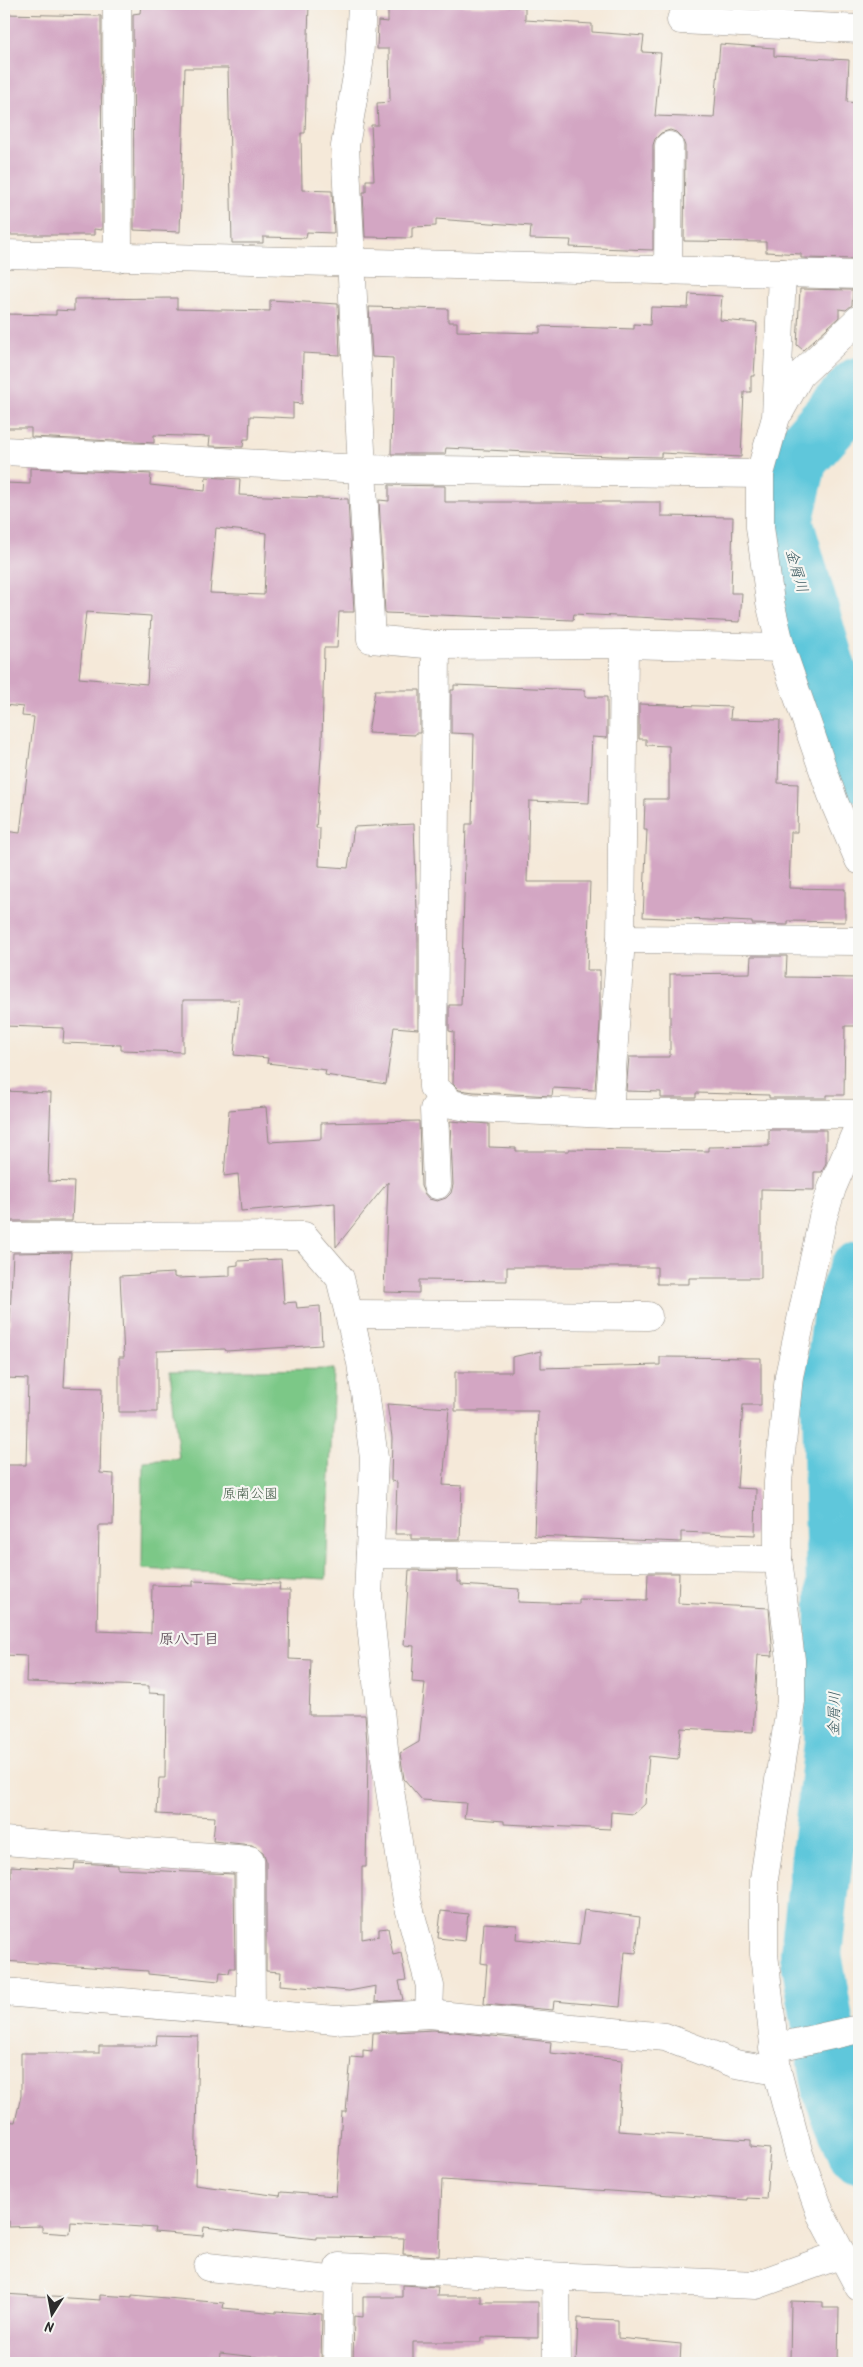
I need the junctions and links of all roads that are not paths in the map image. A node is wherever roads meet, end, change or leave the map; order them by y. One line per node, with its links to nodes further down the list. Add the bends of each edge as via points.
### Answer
1 (117, 4): 7 (street)
2 (362, 4): 8 (street, via 359,64 345,146)
3 (681, 20): 4 (street)
4 (859, 29)
5 (669, 146): 9 (street)
6 (4, 254): 7 (street)
7 (118, 258): 8 (street)
8 (352, 264): 9 (street); 15 (street)
9 (668, 271): 10 (street)
10 (782, 273): 11 (street); 13 (street)
11 (859, 275)
12 (859, 319): 13 (street, via 800,375)
13 (776, 417): 16 (street)
14 (4, 451): 15 (street)
15 (362, 469): 16 (street); 18 (street, via 371,639)
16 (760, 474): 19 (street, via 760,527 770,602)
17 (624, 644): 18 (street); 19 (street); 21 (street)
18 (436, 645): 23 (street, via 433,1086)
19 (781, 648): 20 (street, via 835,804)
20 (859, 860)
21 (621, 939): 22 (street); 24 (street)
22 (859, 940)
23 (442, 1095): 24 (street, via 452,1104 472,1108); 27 (street, via 434,1109)
24 (609, 1114): 25 (street)
25 (859, 1114)
26 (859, 1125): 32 (street, via 823,1217 788,1376 778,1482)
27 (437, 1185)
28 (4, 1237): 29 (street, via 304,1236 340,1278)
29 (349, 1314): 30 (street); 31 (street, via 361,1364 374,1458)
30 (648, 1316)
31 (370, 1554): 32 (street); 36 (street, via 368,1596 385,1758 407,1900 430,1986)
32 (778, 1559): 38 (street, via 791,1660 791,1701 764,1879 764,1954)
33 (4, 1841): 35 (street, via 250,1860)
34 (4, 1992): 35 (street)
35 (251, 2012): 36 (street, via 335,2020)
36 (429, 2014): 38 (street, via 665,2037 736,2064)
37 (859, 2029): 38 (street)
38 (775, 2059): 39 (street, via 799,2154 821,2215)
39 (842, 2254): 41 (street, via 756,2285); 43 (street)
40 (208, 2267): 42 (street)
41 (556, 2276): 42 (street, via 339,2267); 45 (street)
42 (339, 2280): 44 (street)
43 (859, 2286)
44 (337, 2363)
45 (557, 2363)

